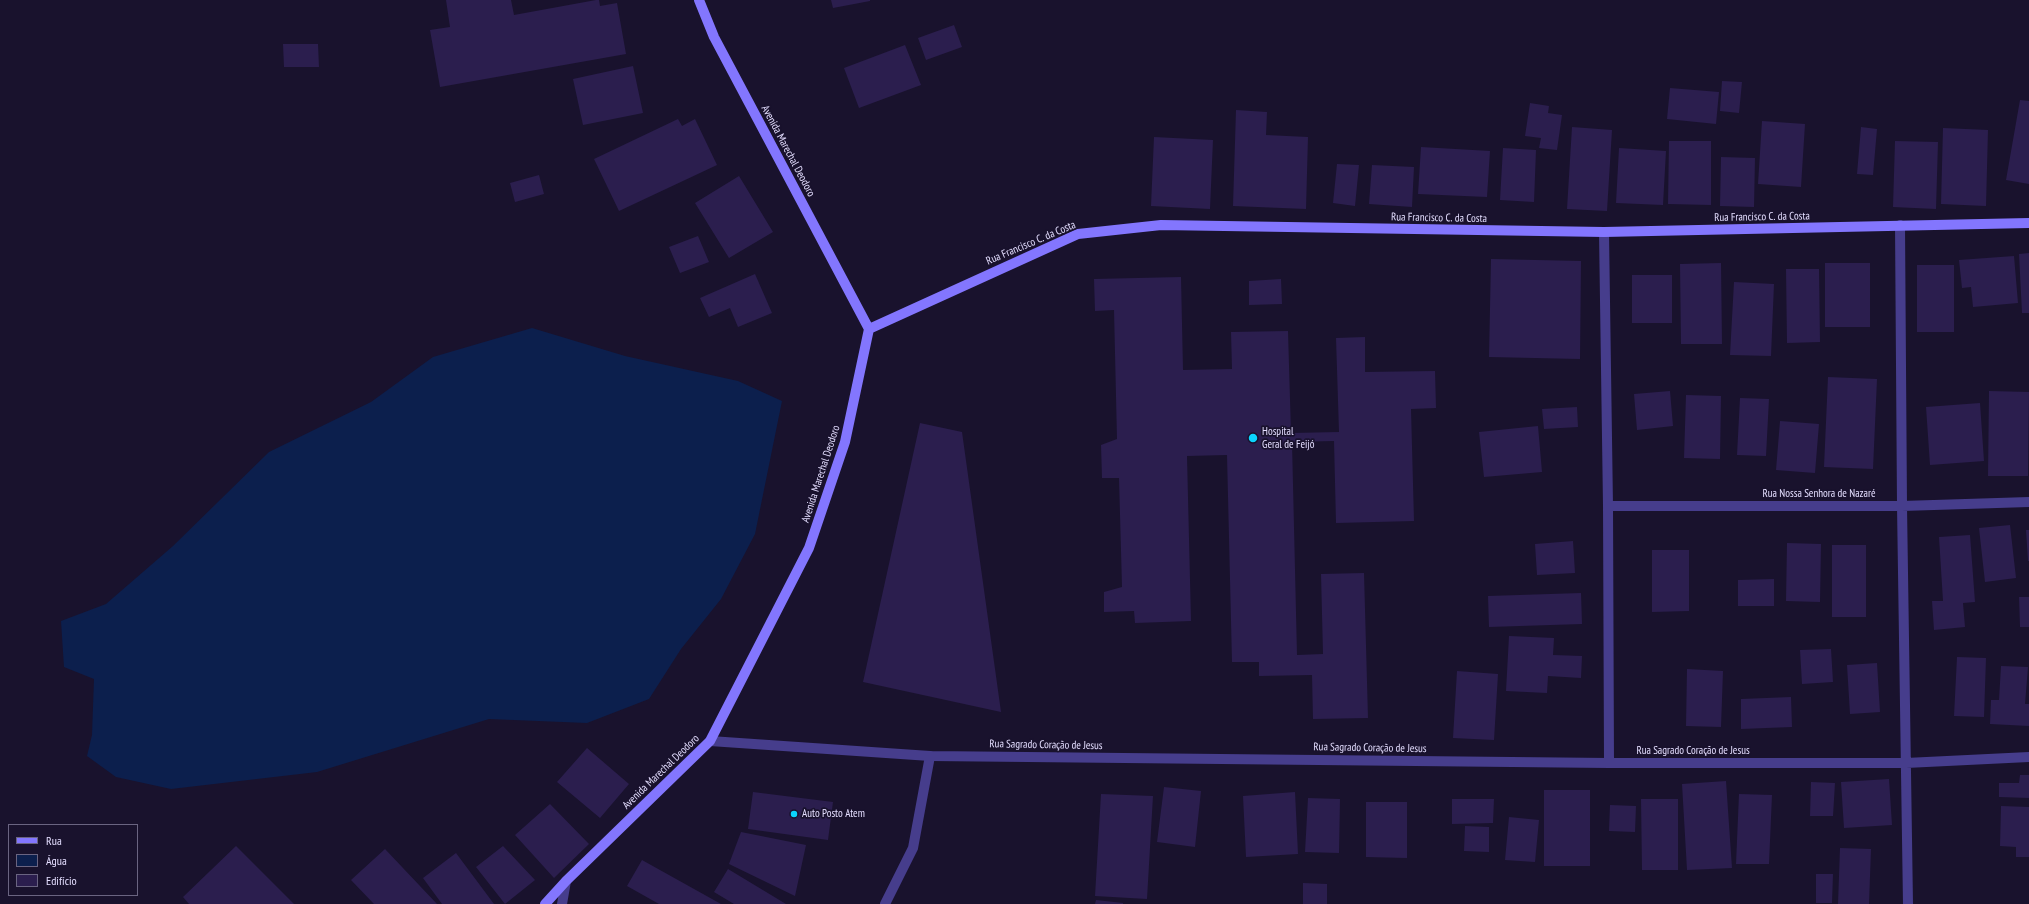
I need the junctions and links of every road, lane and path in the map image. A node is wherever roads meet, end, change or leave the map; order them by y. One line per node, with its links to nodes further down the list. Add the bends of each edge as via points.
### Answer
1 (699, 0): 5 (street, Avenida Marechal Deodoro, via 714,36)
2 (2029, 222): 3 (street, Rua Francisco C. da Costa)
3 (1900, 225): 4 (street, Rua Francisco C. da Costa); 8 (street)
4 (1604, 232): 5 (street, Rua Francisco C. da Costa, via 1161,225 1078,234); 7 (street)
5 (869, 329): 9 (street, Avenida Marechal Deodoro, via 845,442 809,548)
6 (2029, 502): 8 (street, Rua Nossa Senhora de Nazaré)
7 (1608, 506): 8 (street, Rua Nossa Senhora de Nazaré); 12 (street)
8 (1902, 506): 13 (street)
9 (710, 741): 10 (street, Rua Sagrado Coração de Jesus); 14 (street, Avenida Marechal Deodoro)
10 (930, 756): 12 (street, Rua Sagrado Coração de Jesus); 17 (street, via 913,848)
11 (2029, 758): 13 (street, Rua Sagrado Coração de Jesus)
12 (1609, 763): 13 (street, Rua Sagrado Coração de Jesus)
13 (1906, 763): 18 (street)
14 (566, 881): 15 (street, Avenida Marechal Deodoro); 16 (street)
15 (545, 904)
16 (562, 904)
17 (884, 904)
18 (1908, 904)

